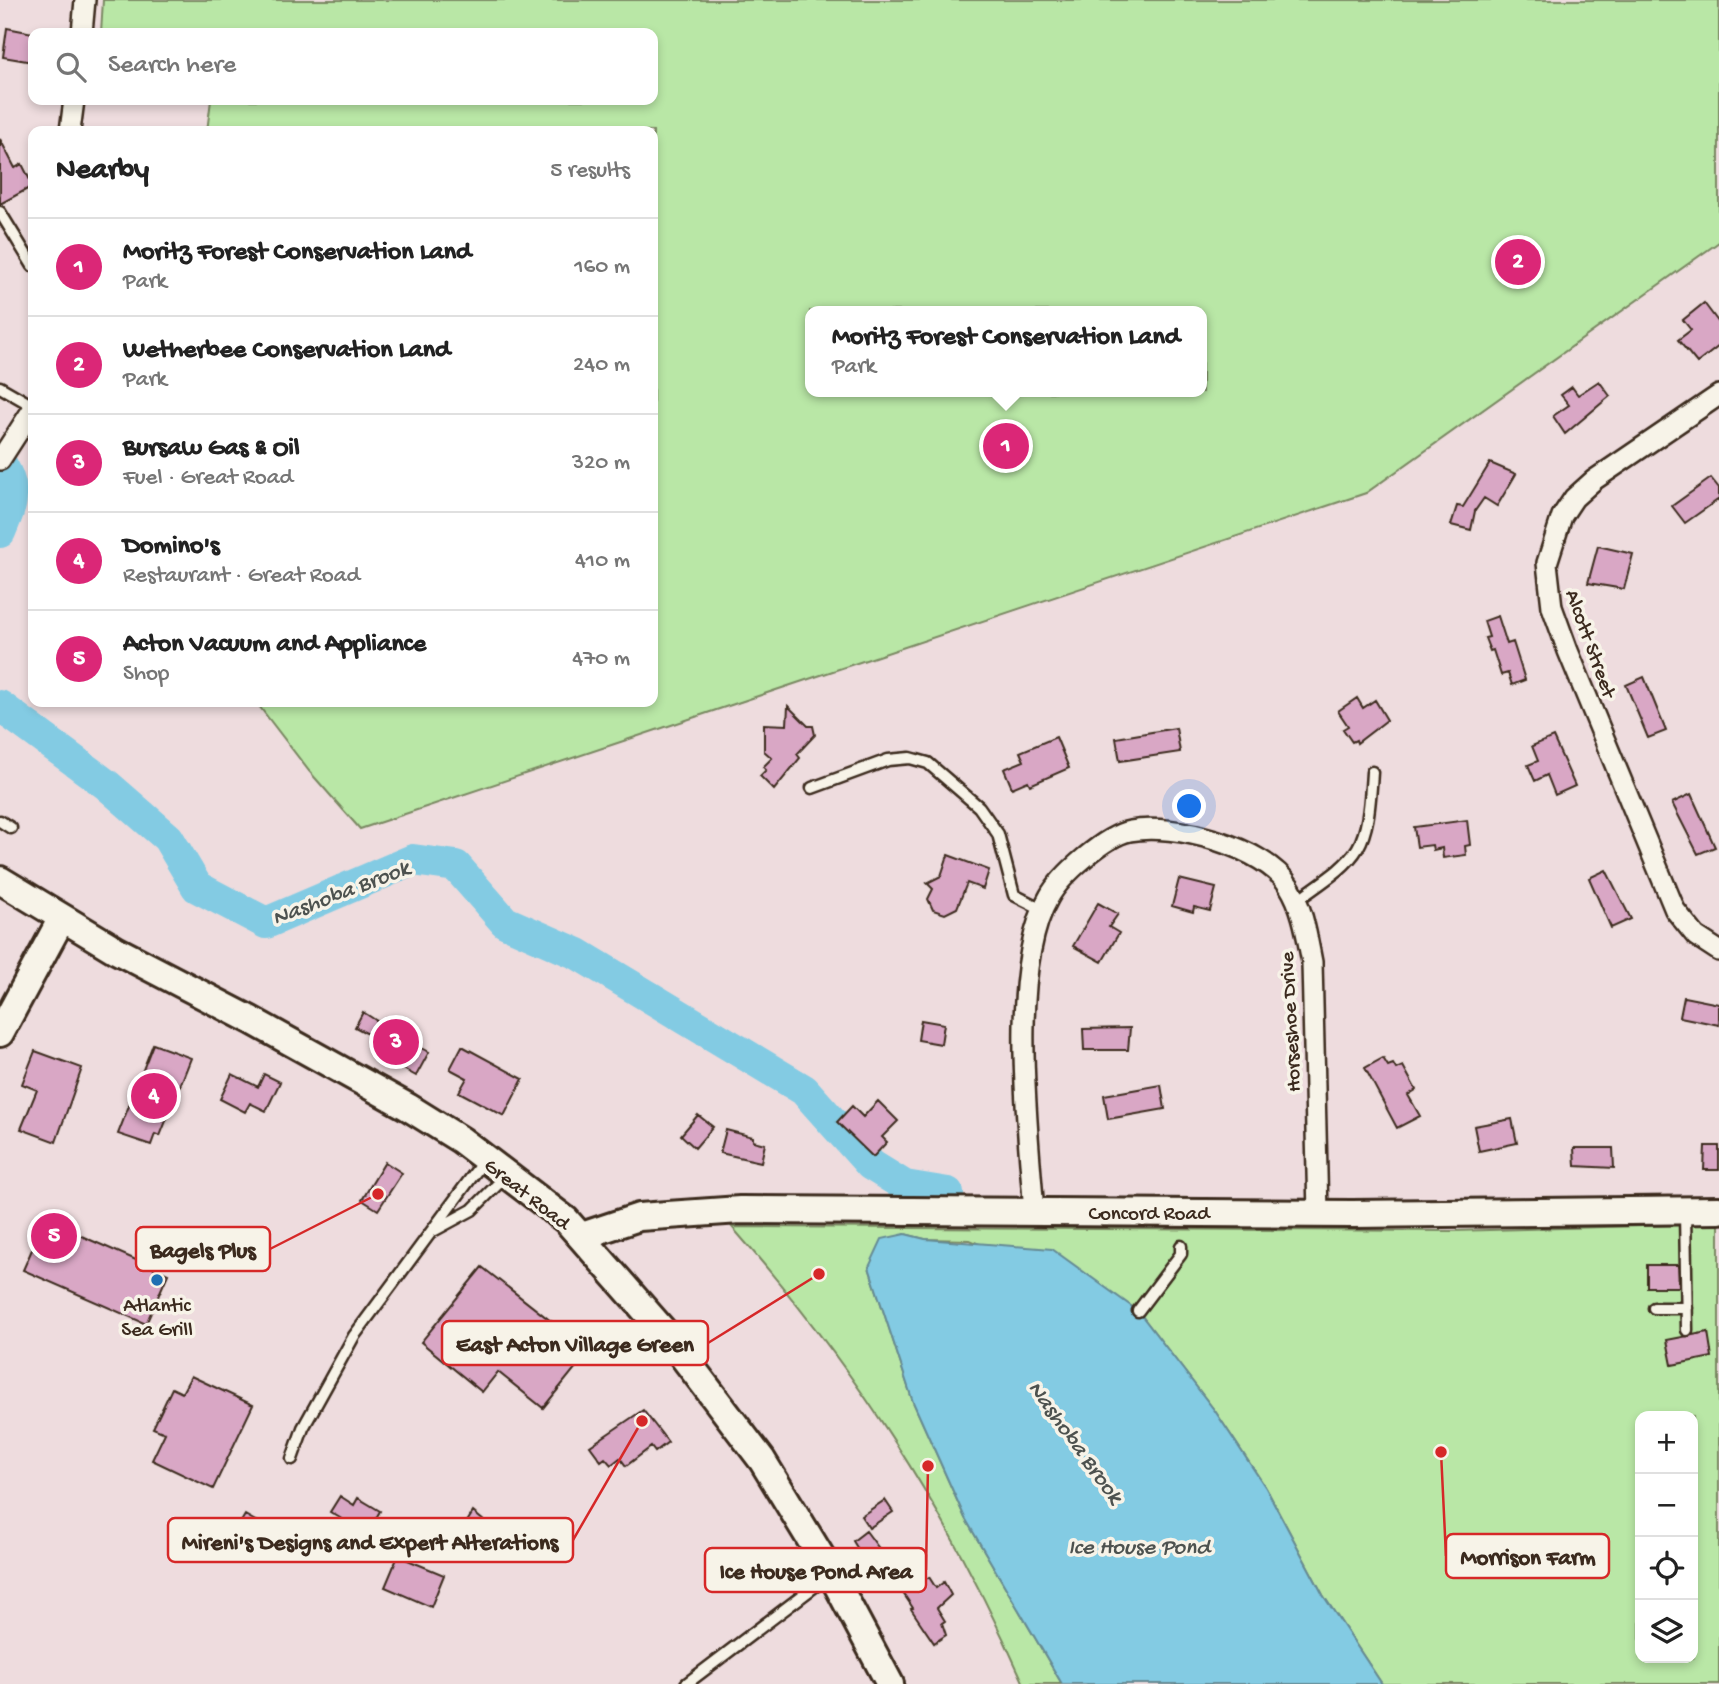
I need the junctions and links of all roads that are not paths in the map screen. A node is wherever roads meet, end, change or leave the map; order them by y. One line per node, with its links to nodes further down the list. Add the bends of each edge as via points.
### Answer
1 (85, 0): 2 (street)
2 (82, 28)
3 (73, 105): 4 (street)
4 (71, 126)
5 (0, 212): 6 (lane)
6 (28, 258)
7 (0, 387): 9 (lane)
8 (1719, 395): 20 (street, Alcott Street, via 1574,498 1562,516 1547,563 1552,607 1568,651 1670,900 1686,926)
9 (28, 404)
10 (28, 414): 11 (street)
11 (0, 460)
12 (1372, 772): 17 (lane, via 1367,831 1358,850 1344,867)
13 (812, 788): 18 (lane, via 888,760 910,758 928,763 979,807 998,834 1014,895)
14 (0, 821): 15 (lane)
15 (11, 828)
16 (0, 880): 19 (street, Great Road)
17 (1295, 902): 18 (street, Horseshoe Drive, via 1289,885 1262,859 1231,844 1181,832 1129,831 1080,859); 27 (street, Horseshoe Drive, via 1312,962)
18 (1044, 910): 26 (street, Horseshoe Drive, via 1030,948 1025,985)
19 (62, 918): 21 (street); 22 (street, Great Road, via 398,1102)
20 (1719, 951)
21 (0, 1033)
22 (486, 1159): 23 (street, Great Road); 28 (lane)
23 (506, 1176): 28 (lane, via 472,1210); 29 (street, Great Road)
24 (1685, 1210): 25 (street, Concord Road); 27 (street, Concord Road); 32 (lane)
25 (1719, 1210)
26 (1034, 1212): 27 (street, Concord Road); 29 (street, Concord Road, via 705,1211 639,1217)
27 (1318, 1214)
28 (434, 1231): 35 (lane, via 354,1336 303,1428)
29 (582, 1236): 36 (street, Great Road, via 762,1460)
30 (1181, 1245): 33 (lane, via 1181,1254)
31 (1654, 1308): 32 (lane)
32 (1687, 1308): 34 (lane)
33 (1138, 1311)
34 (1687, 1330)
35 (292, 1459)
36 (831, 1573): 37 (lane); 38 (street, Great Road)
37 (687, 1684)
38 (890, 1684)

